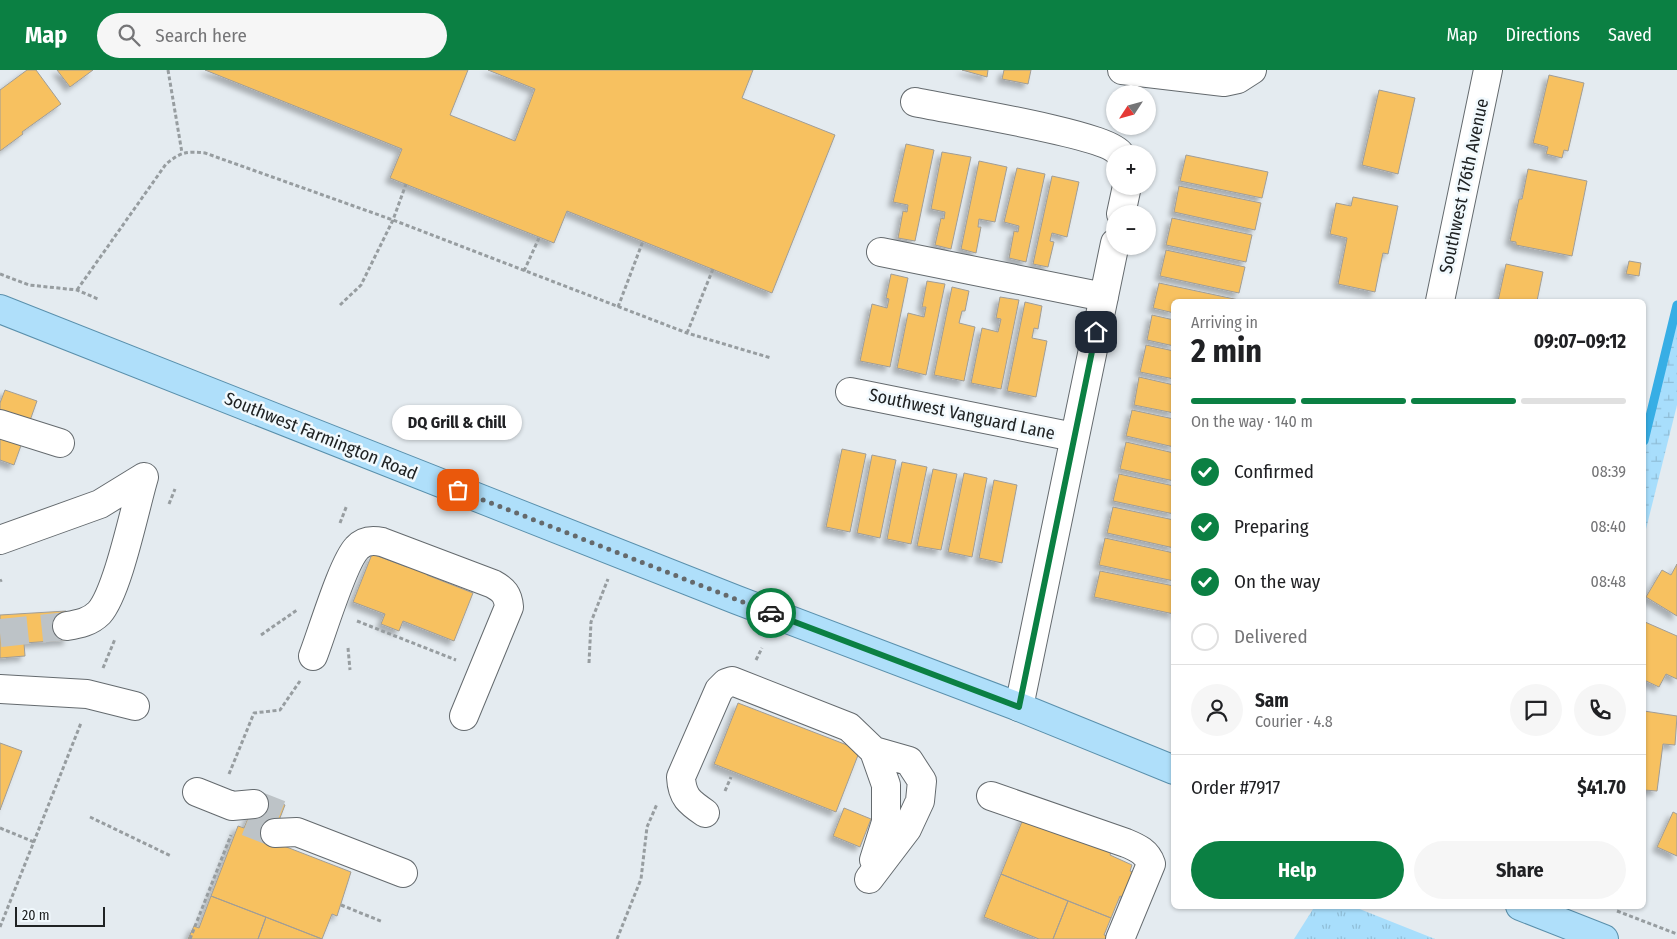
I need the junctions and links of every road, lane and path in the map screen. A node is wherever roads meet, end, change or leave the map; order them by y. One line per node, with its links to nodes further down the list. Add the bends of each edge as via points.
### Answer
1 (168, 70): 7 (path)
2 (1122, 70): 3 (street, via 1224,82 1238,79)
3 (1252, 70)
4 (1488, 70): 20 (street, Southwest 176th Avenue)
5 (914, 102): 6 (street, via 1089,138)
6 (1109, 145)
7 (182, 153): 9 (path, via 205,153); 17 (path, via 166,164)
8 (406, 184): 9 (path)
9 (393, 220): 15 (path); 21 (path, via 361,285)
10 (540, 238): 15 (path)
11 (643, 241): 22 (path)
12 (881, 252): 18 (street)
13 (1113, 255): 18 (street)
14 (712, 269): 24 (path)
15 (524, 271): 22 (path)
16 (0, 274): 17 (path, via 29,285)
17 (77, 290): 19 (path)
18 (1104, 298): 28 (street)
19 (98, 299)
20 (1440, 299)
21 (340, 304)
22 (618, 307): 24 (path)
23 (0, 309): 31 (main road, Southwest Farmington Road)
24 (687, 333): 25 (path)
25 (771, 358)
26 (850, 392): 28 (street, Southwest Vanguard Lane)
27 (0, 424): 29 (street)
28 (1074, 437): 40 (street)
29 (60, 443)
30 (0, 540): 33 (street, via 100,504 144,476 116,575 100,612 91,620)
31 (619, 553): 35 (path, via 591,622); 40 (main road, Southwest Farmington Road)
32 (354, 620): 39 (path, via 470,665)
33 (67, 626)
34 (313, 656): 39 (street, via 353,554 366,542 382,542 493,584 508,596 509,607)
35 (589, 663)
36 (301, 680): 56 (path, via 280,710 254,713 230,809)
37 (0, 689): 38 (street, via 87,694)
38 (135, 706)
39 (467, 707)
40 (1019, 707): 42 (main road, Southwest Farmington Road)
41 (874, 751): 41 (street, via 886,785 886,822 869,879 907,829 920,801 922,781 909,761); 44 (street, via 849,727 732,681 726,682 719,690 681,777 682,791)
42 (1171, 769)
43 (990, 796): 57 (street, via 1126,843 1148,856 1151,864)
44 (705, 813)
45 (90, 817): 49 (path)
46 (285, 826): 50 (street)
47 (0, 828): 48 (path)
48 (34, 842)
49 (170, 856)
50 (403, 872)
51 (341, 905): 54 (path)
52 (1528, 909): 58 (main road)
53 (1613, 909): 55 (path)
54 (384, 922)
55 (1677, 934)
56 (190, 939)
57 (1120, 939)
58 (1604, 939)

